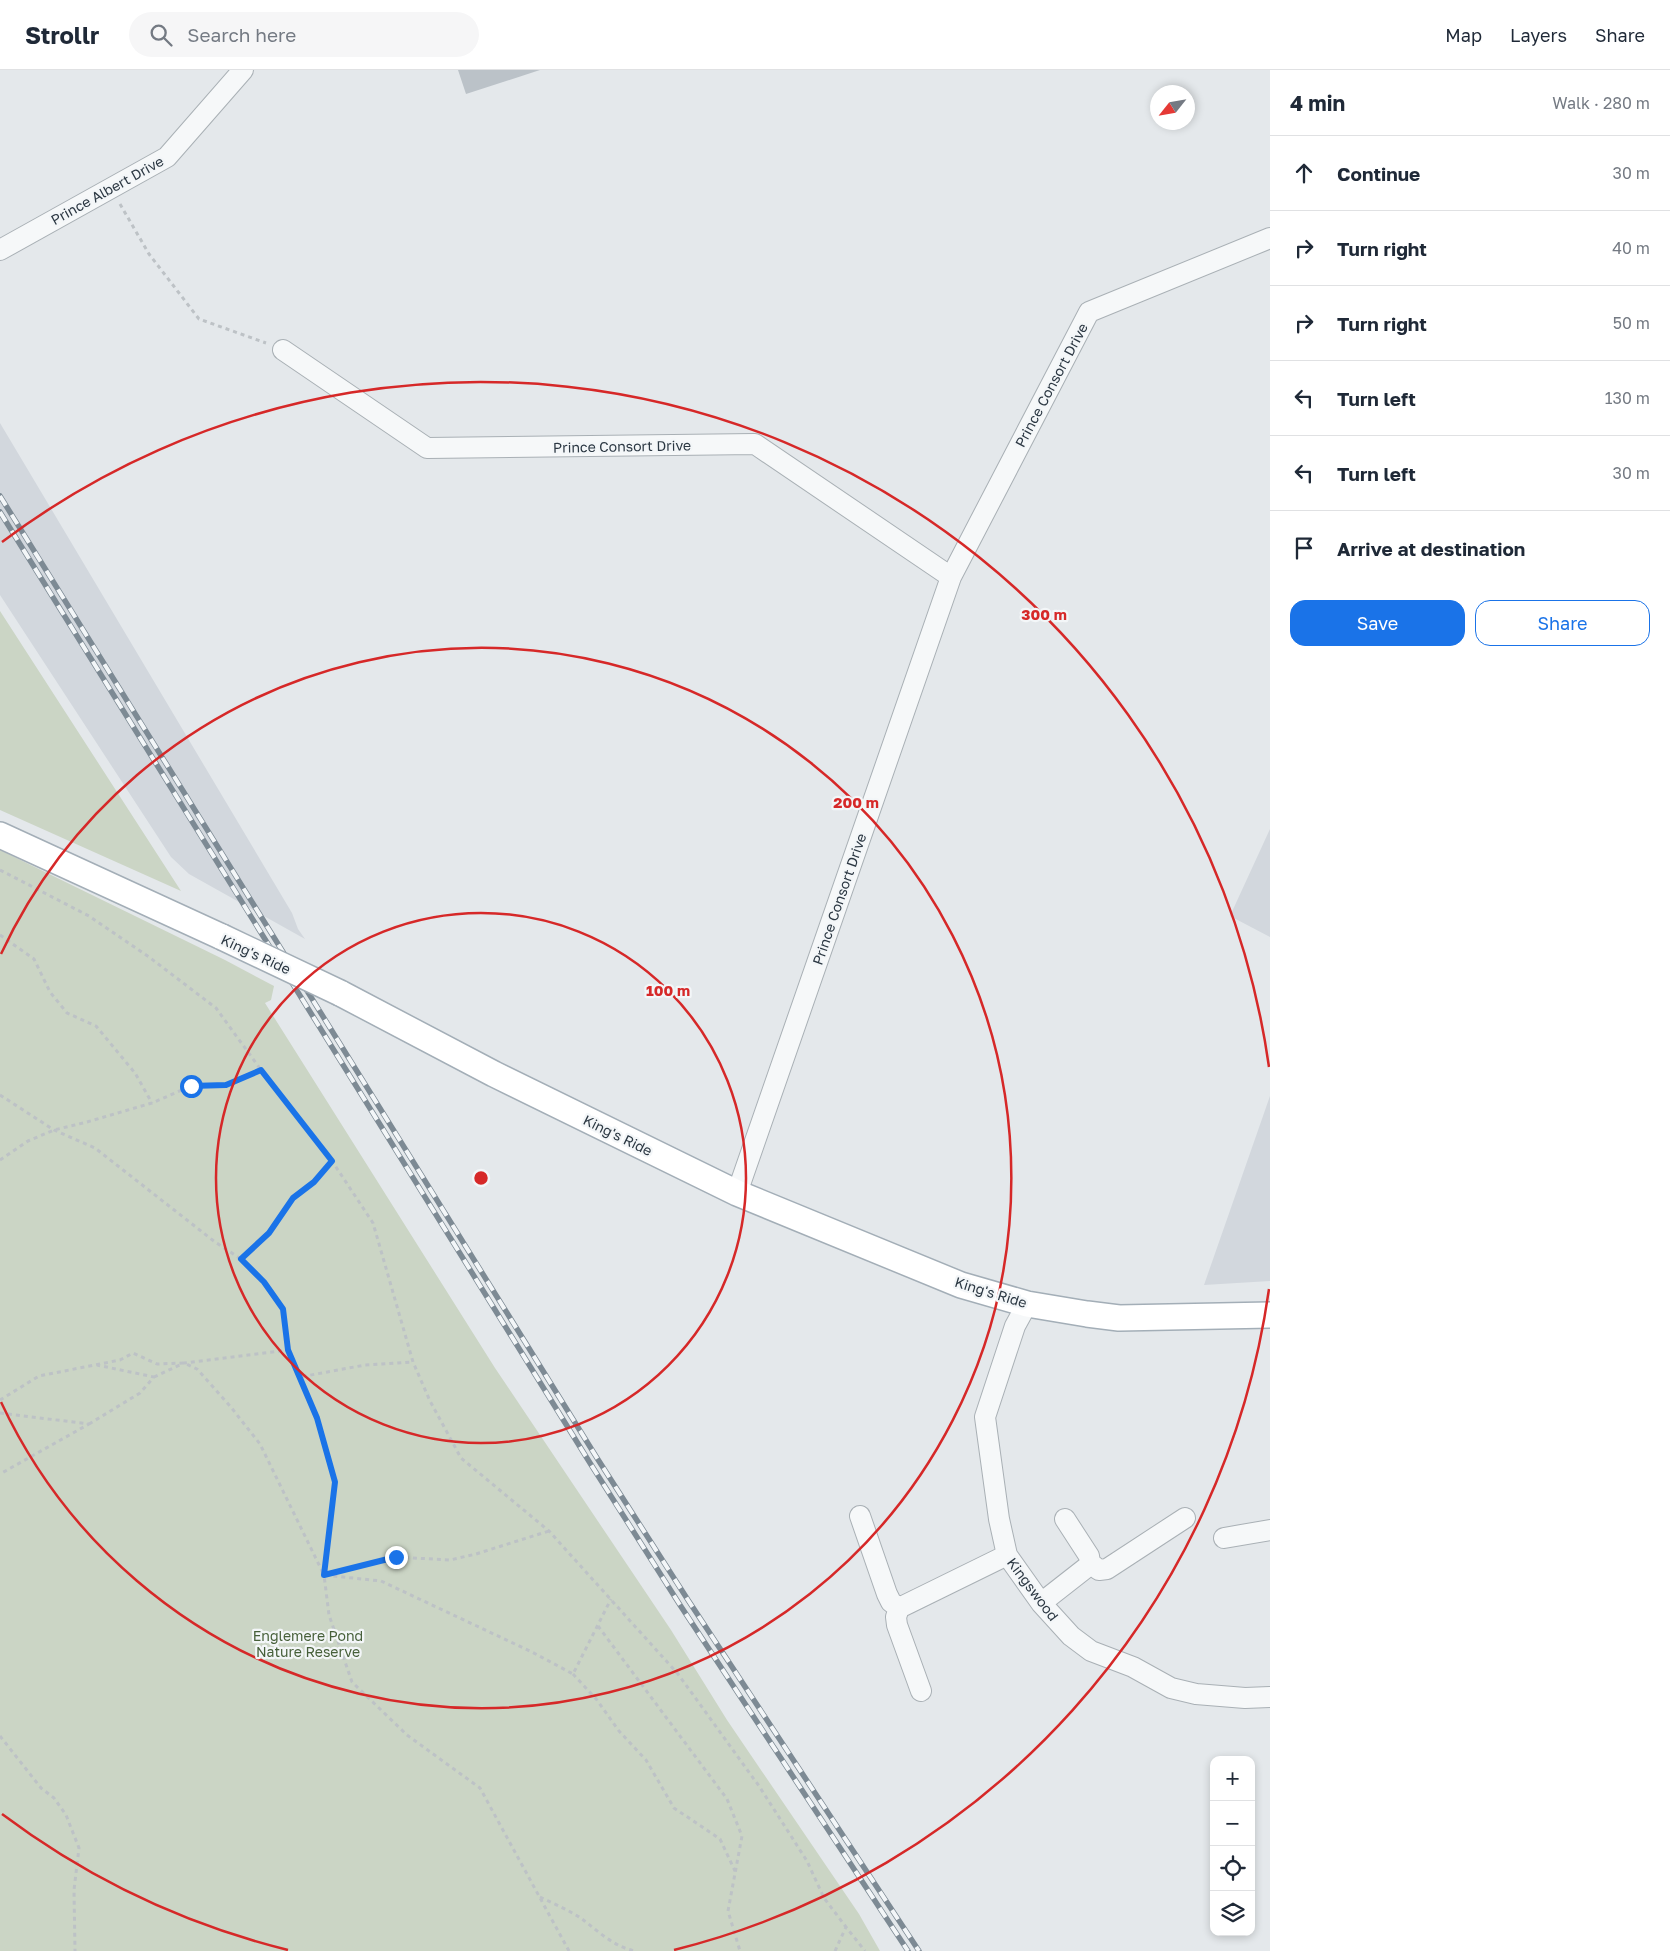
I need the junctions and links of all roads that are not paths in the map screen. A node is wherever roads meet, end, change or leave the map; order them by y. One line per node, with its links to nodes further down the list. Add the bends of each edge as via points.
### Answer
1 (243, 70): 3 (street, Prince Albert Drive, via 167,157)
2 (1270, 238): 5 (street, Prince Consort Drive, via 1089,312)
3 (0, 250)
4 (284, 350): 5 (street, Prince Consort Drive, via 427,448 755,444)
5 (951, 577): 7 (street, Prince Consort Drive)
6 (0, 835): 7 (main road, King's Ride, bridge, via 340,993 494,1074)
7 (736, 1193): 8 (main road, King's Ride, via 962,1285)
8 (1027, 1304): 9 (main road, King's Ride, via 1119,1318); 15 (street, Kingswood, via 1015,1326 985,1417)
9 (1270, 1315)
10 (860, 1516): 18 (street, via 886,1594)
11 (1185, 1518): 16 (street, via 1107,1569 1099,1570)
12 (1064, 1519): 16 (street)
13 (1270, 1530): 14 (street)
14 (1224, 1538)
15 (1006, 1555): 17 (street, Kingswood); 18 (street)
16 (1090, 1562): 17 (street)
17 (1041, 1603): 20 (street, Kingswood, via 1071,1636 1091,1650 1133,1667 1171,1688 1196,1694)
18 (899, 1608): 19 (street, via 897,1625)
19 (921, 1691)
20 (1270, 1697)

